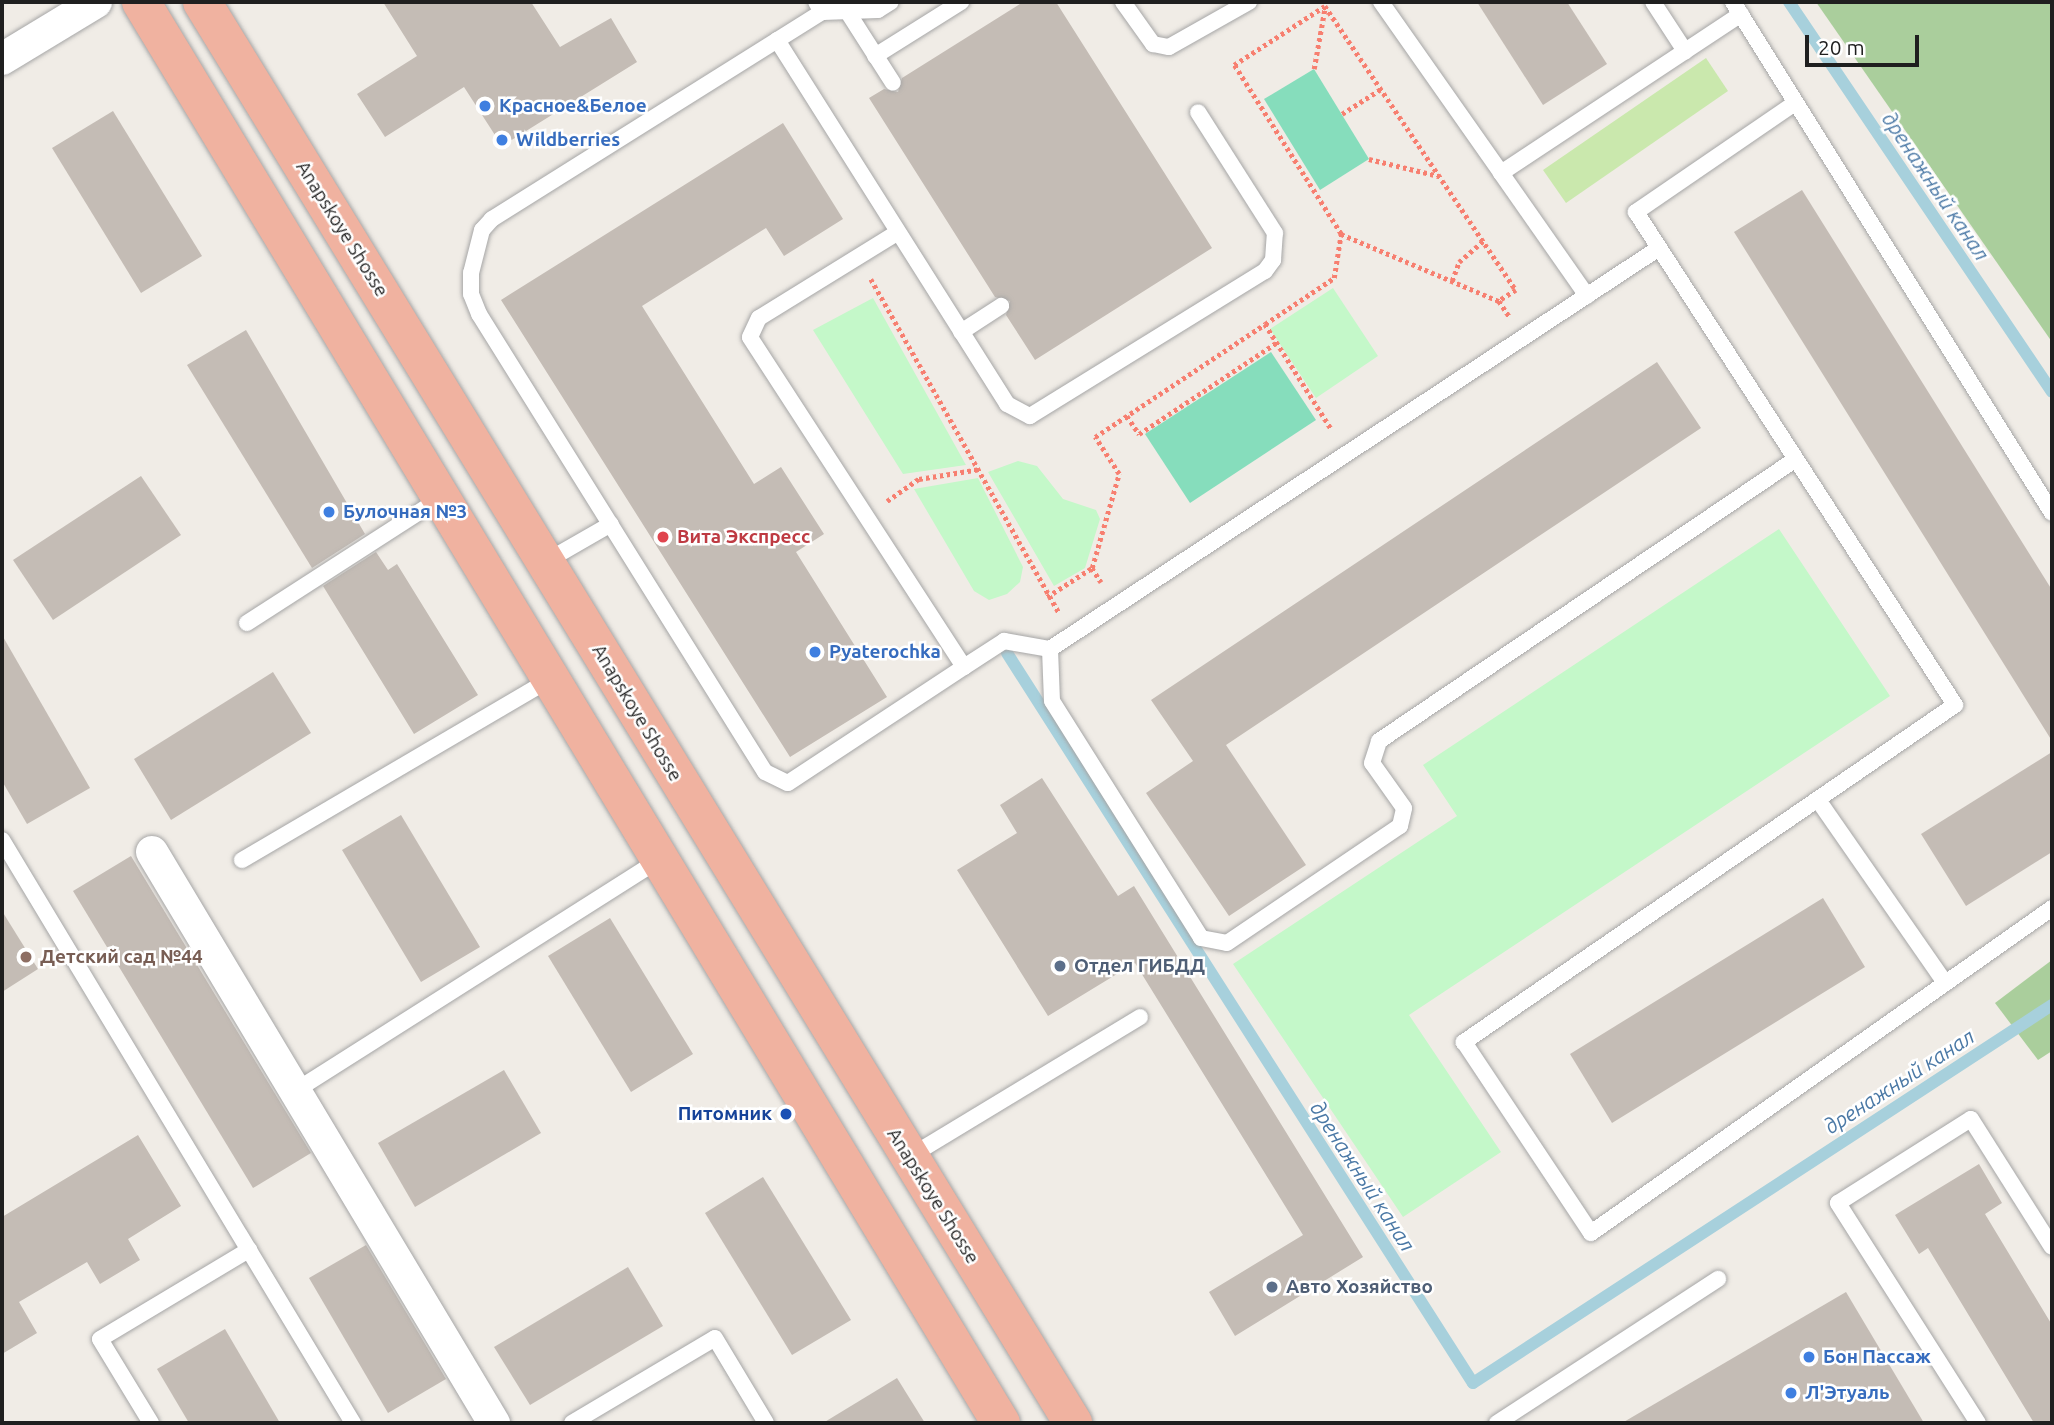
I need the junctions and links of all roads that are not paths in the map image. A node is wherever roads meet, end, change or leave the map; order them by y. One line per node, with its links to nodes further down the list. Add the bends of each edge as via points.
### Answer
1 (96, 2): 16 (street)
2 (141, 2): 27 (highway)
3 (202, 2): 30 (highway, Anapskoye Shosse)
4 (891, 2): 12 (lane, via 878,10)
5 (961, 2): 15 (lane)
6 (1123, 2): 7 (lane, via 1153,44 1169,47)
7 (1250, 2)
8 (1381, 2): 20 (lane)
9 (1653, 2): 14 (lane)
10 (819, 7): 12 (lane); 13 (lane)
11 (1737, 8): 14 (lane); 18 (lane)
12 (847, 11): 15 (lane)
13 (777, 40): 21 (lane); 29 (lane, via 492,219 476,246 471,294 480,314)
14 (1685, 51): 20 (lane)
15 (875, 55): 17 (lane)
16 (2, 58)
17 (893, 83)
18 (1795, 103): 22 (lane, via 1636,212); 28 (lane)
19 (1198, 112): 25 (lane, via 1275,233 1278,249 1265,271 1030,416 1007,404)
20 (1501, 173): 23 (lane)
21 (898, 232): 25 (lane); 33 (lane, via 759,318 750,337)
22 (1659, 248): 23 (lane); 26 (lane)
23 (1587, 296): 32 (lane)
24 (1001, 306): 25 (lane)
25 (961, 332)
26 (1796, 460): 32 (lane, via 1379,741 1372,763 1404,808 1400,826 1227,943 1201,938 1052,701); 35 (lane, via 1955,705)
27 (441, 498): 31 (lane); 34 (highway)
28 (2052, 513)
29 (611, 524): 30 (lane); 33 (lane, via 765,772 775,779 797,781)
30 (545, 562): 44 (highway, Anapskoye Shosse)
31 (247, 623)
32 (1050, 649): 33 (lane, via 1004,641)
33 (964, 667)
34 (551, 679): 38 (highway); 39 (lane)
35 (1818, 800): 41 (lane); 41 (lane, via 1464,1042 1591,1233)
36 (2, 840): 46 (lane)
37 (152, 852): 43 (street)
38 (660, 859): 43 (lane); 53 (highway)
39 (242, 860)
40 (2052, 908): 41 (lane)
41 (1945, 983)
42 (1140, 1017): 44 (lane)
43 (295, 1091): 50 (street)
44 (909, 1157): 54 (highway, Anapskoye Shosse)
45 (2052, 1247): 56 (lane, via 1971,1119 1838,1203)
46 (249, 1250): 48 (lane, via 100,1339); 49 (lane)
47 (1718, 1279): 55 (lane)
48 (151, 1423)
49 (353, 1423)
50 (494, 1423)
51 (572, 1423): 52 (lane, via 715,1338)
52 (766, 1423)
53 (1001, 1423)
54 (1073, 1423)
55 (1497, 1423)
56 (1978, 1423)

